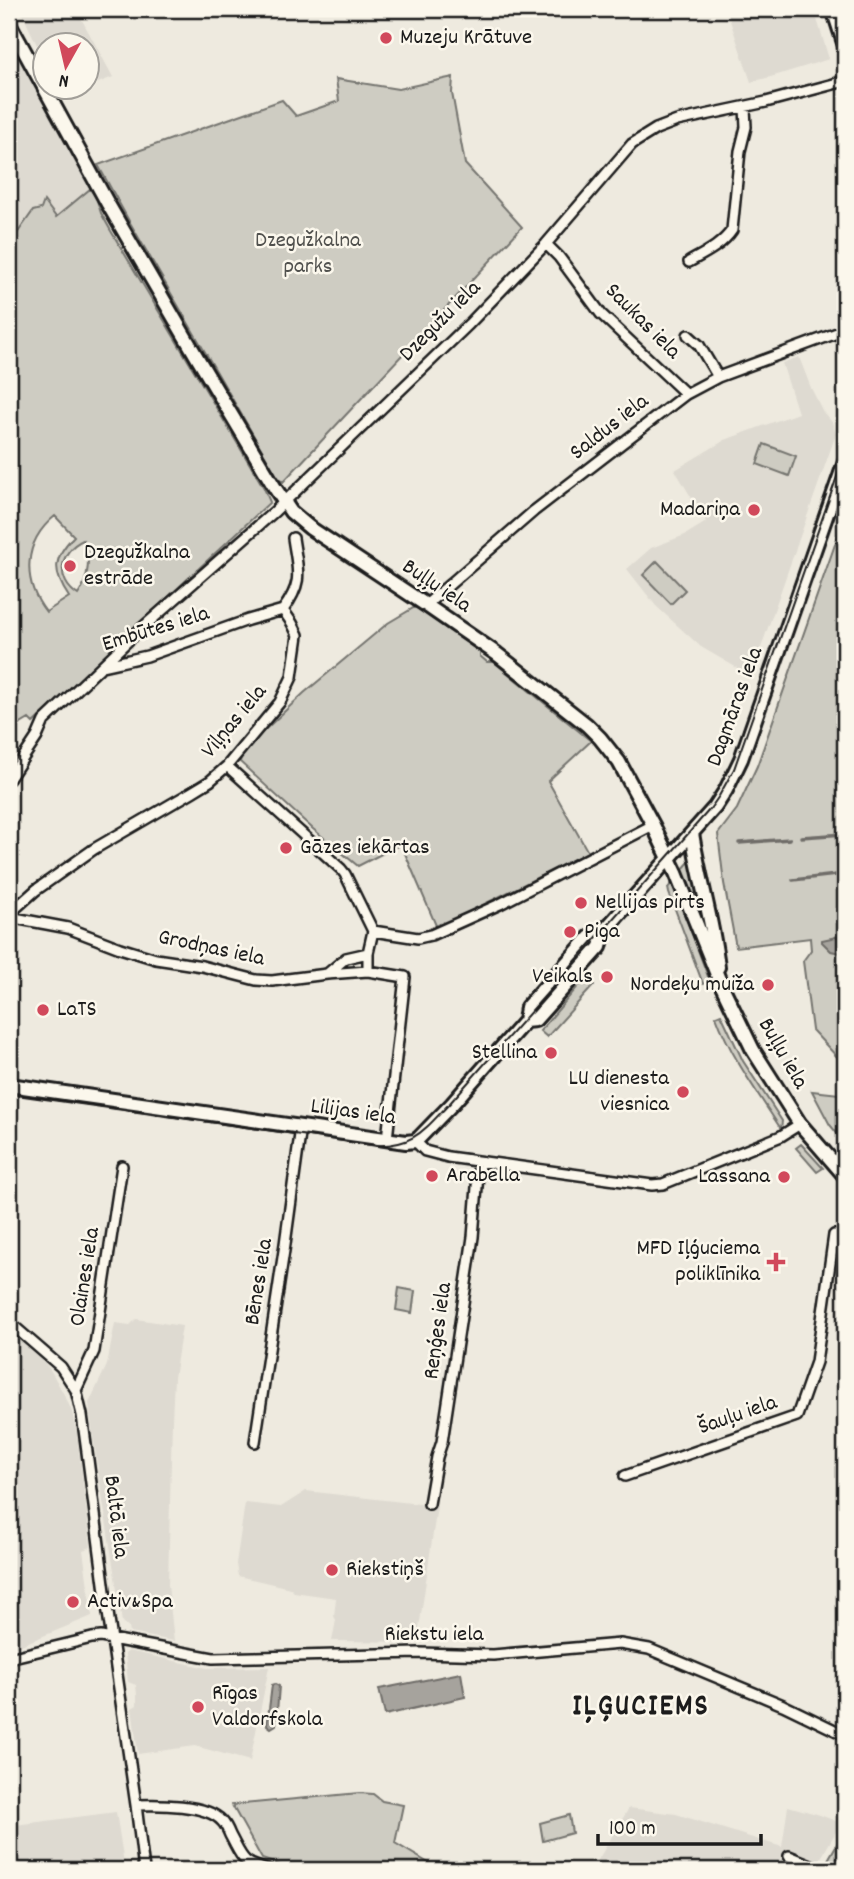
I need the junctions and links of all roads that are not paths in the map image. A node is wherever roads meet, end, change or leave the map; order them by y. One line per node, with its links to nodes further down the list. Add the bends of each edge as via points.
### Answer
1 (833, 9): 3 (street)
2 (9, 23): 14 (street, Buļļu iela, via 115,216)
3 (845, 46)
4 (845, 81): 5 (street, Dzegužu iela)
5 (745, 107): 6 (street, Dzegužu iela, via 677,121 632,144); 7 (street, via 732,229 713,248)
6 (546, 244): 11 (street, Saukas iela, via 601,314); 14 (street, Dzegužu iela)
7 (689, 262)
8 (845, 330): 10 (street, Saldus iela)
9 (688, 335): 10 (street)
10 (718, 377): 11 (street, Saldus iela)
11 (687, 394): 16 (street, Saldus iela, via 534,511)
12 (845, 462): 13 (street, Dagmāras iela)
13 (840, 495): 22 (street, Dagmāras iela, via 738,766 720,799)
14 (285, 502): 16 (street, Buļļu iela, via 310,528); 18 (street, Dzegužu iela)
15 (293, 538): 17 (street, via 298,586)
16 (426, 605): 21 (street, Buļļu iela, via 587,725 619,762)
17 (283, 610): 18 (street, Embūtes iela); 19 (street, Viļņas iela, via 298,635 292,677 280,702)
18 (100, 667): 20 (street, Embūtes iela, via 44,721)
19 (227, 765): 24 (street, Viļņas iela, via 210,781 94,849); 25 (street, via 341,869)
20 (9, 779)
21 (653, 825): 23 (street, Buļļu iela); 25 (street, via 431,936)
22 (692, 833): 23 (street, Dagmāras iela); 29 (street)
23 (669, 858): 29 (street, Buļļu iela); 34 (street, Dagmāras iela, via 604,932 590,937 527,1007 525,1021)
24 (9, 915): 28 (street, Grodņas iela, via 68,928 156,959 256,980)
25 (373, 931): 26 (street)
26 (368, 953): 27 (street); 28 (street, Grodņas iela, via 346,958)
27 (368, 971): 28 (street); 33 (street, via 405,977)
28 (327, 974)
29 (720, 982): 31 (street, Buļļu iela, via 752,1050)
30 (9, 1085): 32 (street, Lilijas iela)
31 (800, 1124): 35 (street, Lilijas iela, via 663,1184); 37 (street, Buļļu iela)
32 (301, 1127): 33 (street, Lilijas iela); 41 (street, Bēnes iela)
33 (387, 1139): 34 (street, Lilijas iela)
34 (415, 1141): 35 (street, Lilijas iela, via 434,1155)
35 (480, 1162): 43 (street, Reņģes iela, via 473,1237)
36 (122, 1166): 40 (street, Olaines iela, via 94,1351)
37 (845, 1176)
38 (845, 1237): 42 (street, Šauļu iela, via 834,1235 816,1362 797,1416)
39 (9, 1322): 40 (street, Baltā iela, via 61,1367)
40 (76, 1390): 44 (street, Baltā iela)
41 (255, 1442)
42 (625, 1476)
43 (429, 1504)
44 (112, 1639): 45 (street, Riekstu iela, via 92,1637); 46 (street, Riekstu iela, via 213,1658 493,1654 620,1644 649,1649); 47 (street, Baltā iela)
45 (9, 1658)
46 (845, 1735)
47 (136, 1805): 49 (street, Baltā iela); 50 (street, via 211,1812 223,1821 242,1858)
48 (789, 1856): 51 (street)
49 (144, 1870)
50 (268, 1870)
51 (823, 1870)

